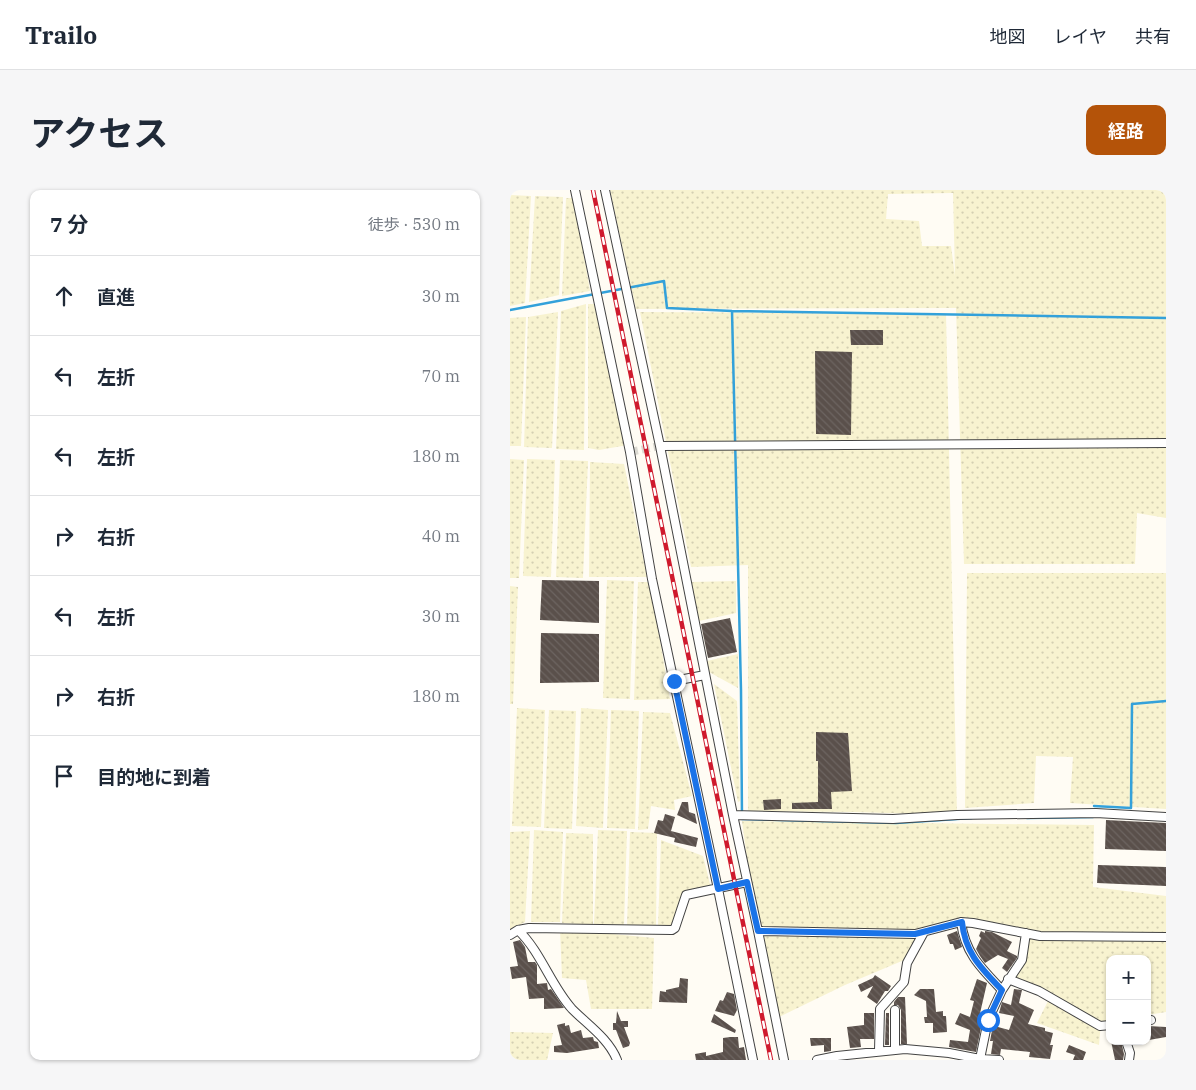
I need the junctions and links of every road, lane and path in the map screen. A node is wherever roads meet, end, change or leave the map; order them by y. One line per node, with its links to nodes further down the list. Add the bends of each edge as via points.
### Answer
1 (575, 190): 6 (street, via 625,424 652,579)
2 (605, 190): 4 (street)
3 (1166, 443): 4 (street)
4 (660, 446): 5 (street)
5 (705, 676): 6 (street); 7 (street)
6 (674, 681): 10 (street)
7 (733, 815): 8 (street, via 893,819 1096,813); 9 (street)
8 (1166, 817)
9 (747, 882): 10 (street); 13 (street)
10 (718, 889): 12 (street, via 686,896 672,930); 27 (street)
11 (962, 922): 14 (street); 15 (street); 19 (street, via 970,954)
12 (518, 930): 16 (street); 26 (street, via 534,949 570,1007 613,1049)
13 (758, 931): 14 (street); 28 (street)
14 (924, 932): 24 (street, via 906,963 904,982 880,1009)
15 (1026, 933): 17 (street, via 1040,936); 18 (street, via 1022,960)
16 (510, 935)
17 (1166, 937)
18 (1008, 979): 19 (street); 21 (street, via 1039,991 1100,1026)
19 (1002, 990): 25 (street, via 988,1020)
20 (895, 1010): 23 (street)
21 (1106, 1025)
22 (1127, 1045): 31 (street)
23 (895, 1050): 24 (street); 25 (street, via 950,1052)
24 (875, 1054): 29 (street)
25 (980, 1059): 30 (street)
26 (617, 1060)
27 (753, 1060)
28 (784, 1060)
29 (817, 1060)
30 (999, 1060)
31 (1129, 1060)

